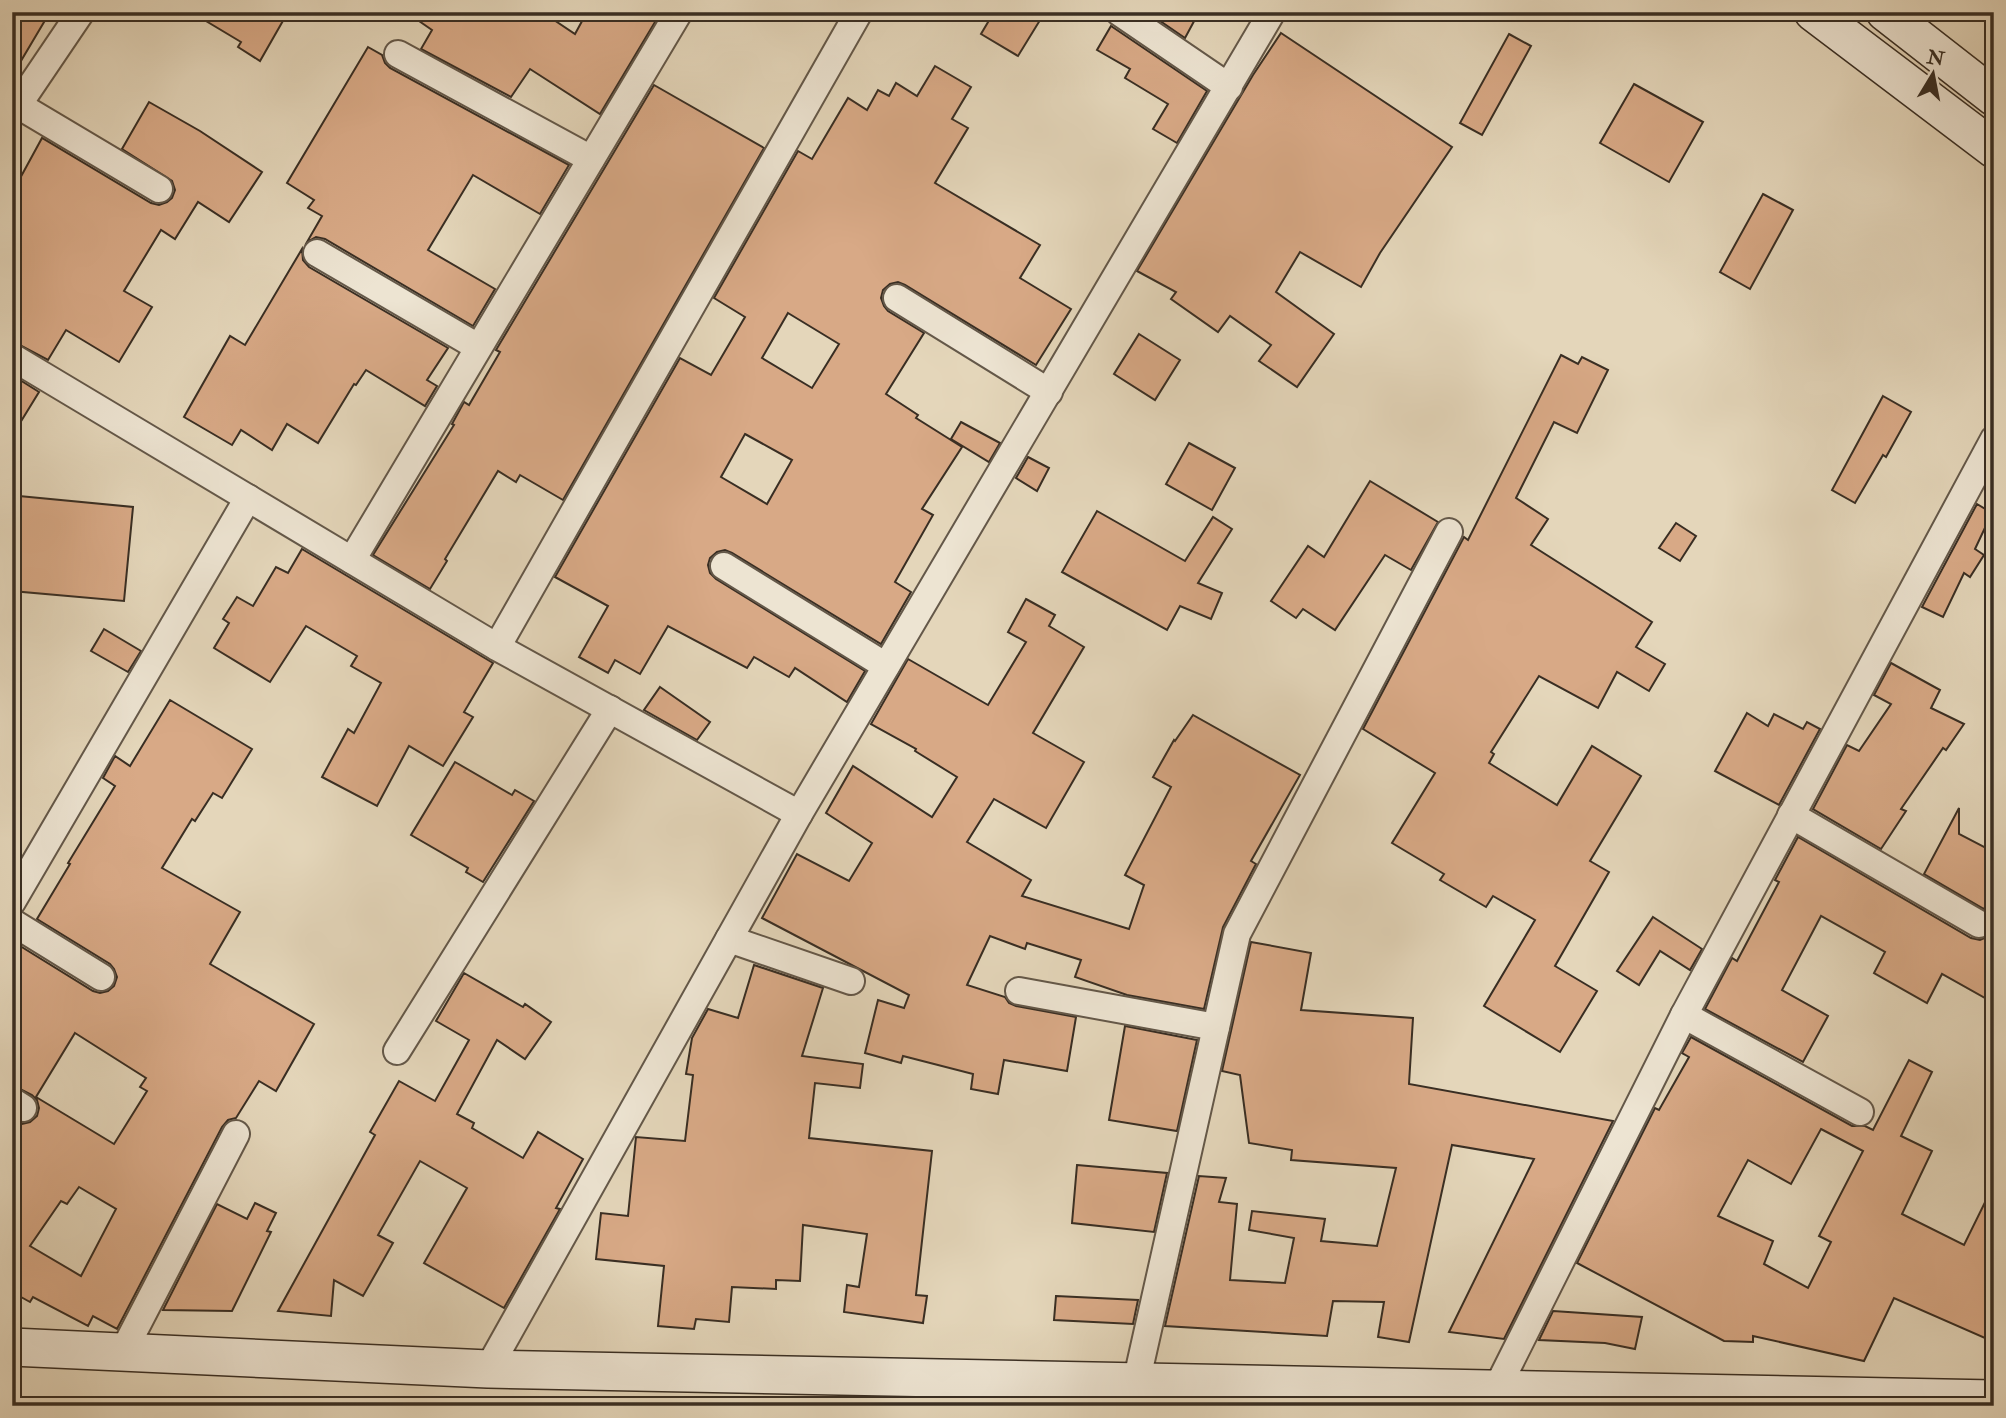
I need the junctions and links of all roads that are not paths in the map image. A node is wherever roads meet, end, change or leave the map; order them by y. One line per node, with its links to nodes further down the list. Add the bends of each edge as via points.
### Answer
1 (81, 12): 11 (street)
2 (679, 12): 13 (street)
3 (859, 12): 25 (street)
4 (1119, 12): 9 (street)
5 (1272, 12): 9 (street)
6 (1813, 12): 12 (street)
7 (1885, 12): 10 (street)
8 (398, 54): 13 (street)
9 (1229, 87): 19 (street)
10 (1994, 97)
11 (17, 99): 14 (street)
12 (1994, 149)
13 (591, 159): 17 (street)
14 (159, 189)
15 (317, 253): 17 (street)
16 (897, 298): 19 (street)
17 (478, 347): 23 (street)
18 (12, 357): 21 (street)
19 (1049, 392): 26 (street)
20 (1994, 439): 29 (street)
21 (248, 498): 23 (street); 30 (street)
22 (1449, 532): 38 (street, via 1237,934)
23 (352, 560): 25 (street)
24 (724, 566): 26 (street)
25 (498, 647): 27 (street)
26 (886, 667): 28 (street)
27 (610, 709): 28 (street); 39 (street)
28 (799, 814): 33 (street)
29 (1791, 815): 32 (street); 37 (street)
30 (12, 902)
31 (12, 922): 34 (street)
32 (1979, 923)
33 (729, 939): 35 (street); 44 (street)
34 (101, 977)
35 (851, 981)
36 (1019, 991): 38 (street)
37 (1684, 1015): 40 (street); 46 (street)
38 (1216, 1027): 45 (street)
39 (397, 1051)
40 (1860, 1112)
41 (236, 1134): 43 (street)
42 (12, 1347): 43 (street)
43 (123, 1352): 44 (street)
44 (488, 1370): 45 (street)
45 (1136, 1383): 46 (street)
46 (1496, 1390): 47 (street)
47 (1994, 1399)

